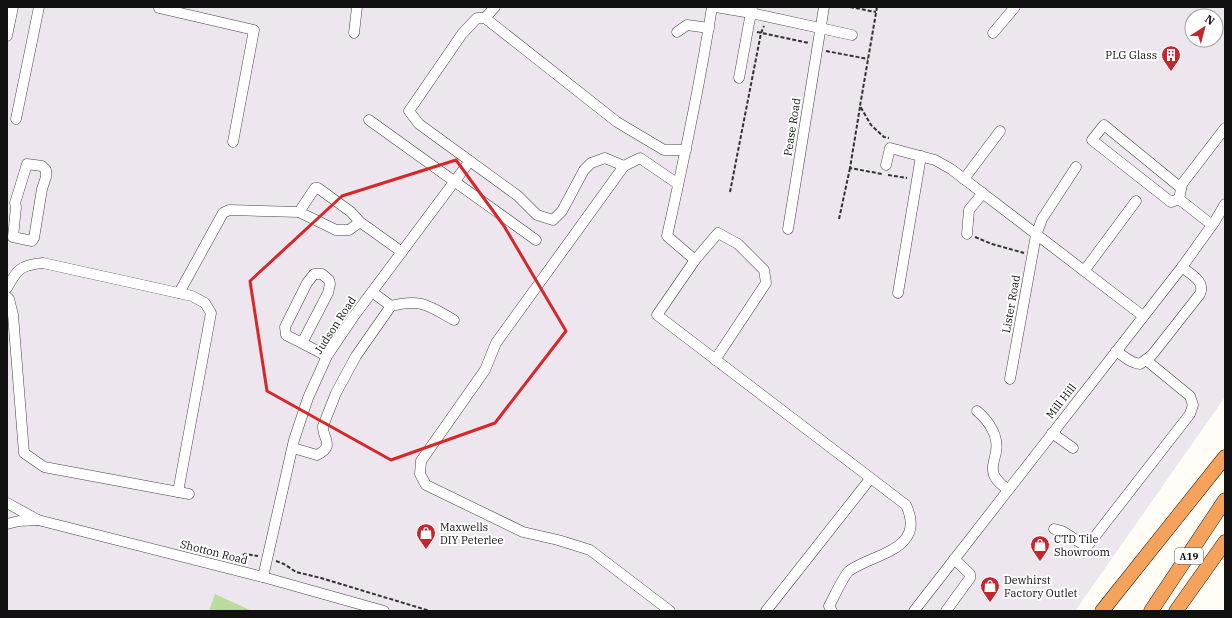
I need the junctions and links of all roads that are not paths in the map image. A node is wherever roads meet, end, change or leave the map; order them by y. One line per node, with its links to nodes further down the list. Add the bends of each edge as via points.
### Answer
1 (13, 7): 18 (street)
2 (39, 7): 20 (street)
3 (157, 7): 24 (street, via 254,30)
4 (357, 7): 15 (street)
5 (495, 7): 11 (street)
6 (712, 7): 12 (street)
7 (716, 7): 10 (street)
8 (824, 7): 13 (street, Pease Road)
9 (1015, 7): 16 (street)
10 (752, 10): 13 (street, via 767,16); 19 (street)
11 (485, 18): 25 (street, via 617,122 664,150); 27 (street, via 477,18 462,34 409,111 419,124)
12 (709, 28): 14 (street, via 687,25); 25 (street)
13 (821, 28): 17 (street); 43 (street, Pease Road)
14 (677, 32)
15 (354, 33)
16 (993, 33)
17 (852, 35)
18 (7, 36)
19 (739, 78)
20 (16, 119)
21 (369, 120): 32 (street)
22 (1225, 128): 34 (street)
23 (1000, 131): 31 (street)
24 (232, 142)
25 (686, 150): 33 (street)
26 (921, 156): 28 (street, via 890,148); 31 (street, via 935,160); 54 (street)
27 (470, 161): 29 (street, via 518,196 537,215 553,220 562,211 584,170 591,163 605,158); 32 (street, Judson Road)
28 (886, 165)
29 (624, 166): 33 (street, via 640,158); 84 (street, via 496,343 484,370 421,460 420,474 426,486 523,532 590,550)
30 (1076, 167): 45 (street, Lister Road, via 1042,219)
31 (964, 179): 35 (street)
32 (454, 182): 46 (street); 47 (street, Judson Road)
33 (678, 184): 48 (street, via 666,236)
34 (1181, 188): 36 (street); 36 (street, via 1104,125 1092,140 1171,202)
35 (983, 193): 44 (street, via 969,210); 45 (street)
36 (1179, 199): 42 (street)
37 (1136, 201): 50 (street)
38 (1225, 204): 42 (street, Mill Hill)
39 (11, 205): 39 (street, via 16,207 13,237 32,240 46,177 46,170 42,166 27,164)
40 (299, 212): 41 (street, via 336,230 349,230); 41 (street, via 316,188 351,212); 53 (street, via 229,210 223,213)
41 (360, 222): 47 (street)
42 (1212, 225): 49 (street, Mill Hill)
43 (788, 229)
44 (967, 234)
45 (1036, 235): 50 (street); 64 (street, Lister Road)
46 (536, 240)
47 (402, 252): 52 (street, Judson Road)
48 (695, 260): 62 (street, via 657,315); 62 (street, via 718,233 738,244 764,270 766,283)
49 (1182, 267): 57 (street, Mill Hill); 63 (street, via 1198,280 1202,289)
50 (1084, 271): 57 (street)
51 (7, 288): 53 (street, via 14,275 27,265 43,263)
52 (372, 292): 56 (street); 61 (street, Judson Road)
53 (179, 293): 72 (street, via 205,303 211,313)
54 (898, 293)
55 (7, 297): 72 (street, via 13,315 24,453 44,467)
56 (391, 306): 58 (street, via 420,303); 67 (street, via 356,356 336,393 322,429 327,438 325,450 317,454)
57 (1142, 316): 60 (street, Mill Hill)
58 (454, 320)
59 (302, 343): 59 (street, via 286,335 285,327 307,283 314,274 319,273 329,280 330,284); 61 (street)
60 (1116, 351): 63 (street, via 1132,363 1140,364); 66 (street, Mill Hill)
61 (327, 356): 67 (street, Judson Road, via 308,398)
62 (715, 360): 70 (street)
63 (1146, 360): 78 (street, via 1190,396 1193,405 1190,414 1089,544 1084,546 1062,531)
64 (1010, 379)
65 (977, 411): 71 (street, via 993,429 997,450 993,470 996,479)
66 (1052, 433): 68 (street); 71 (street, Mill Hill)
67 (293, 448): 81 (street, Judson Road)
68 (1074, 448)
69 (1225, 457): 88 (highway)
70 (870, 478): 82 (street, via 906,505 911,516 910,530 900,546 848,572); 85 (street)
71 (1008, 490): 80 (street, Mill Hill)
72 (178, 492): 73 (street)
73 (189, 494)
74 (1225, 500): 89 (highway, A19)
75 (7, 503): 76 (street, Shotton Road)
76 (38, 520): 77 (street, Shotton Road); 81 (street, Shotton Road)
77 (7, 524)
78 (1054, 529)
79 (1225, 542): 90 (highway, A19)
80 (954, 558): 86 (street, Mill Hill); 87 (street, via 970,574 970,578)
81 (263, 577): 83 (street, Shotton Road)
82 (828, 609)
83 (384, 611)
84 (670, 611)
85 (766, 611)
86 (914, 611)
87 (946, 611)
88 (1102, 611)
89 (1151, 611)
90 (1176, 611)

